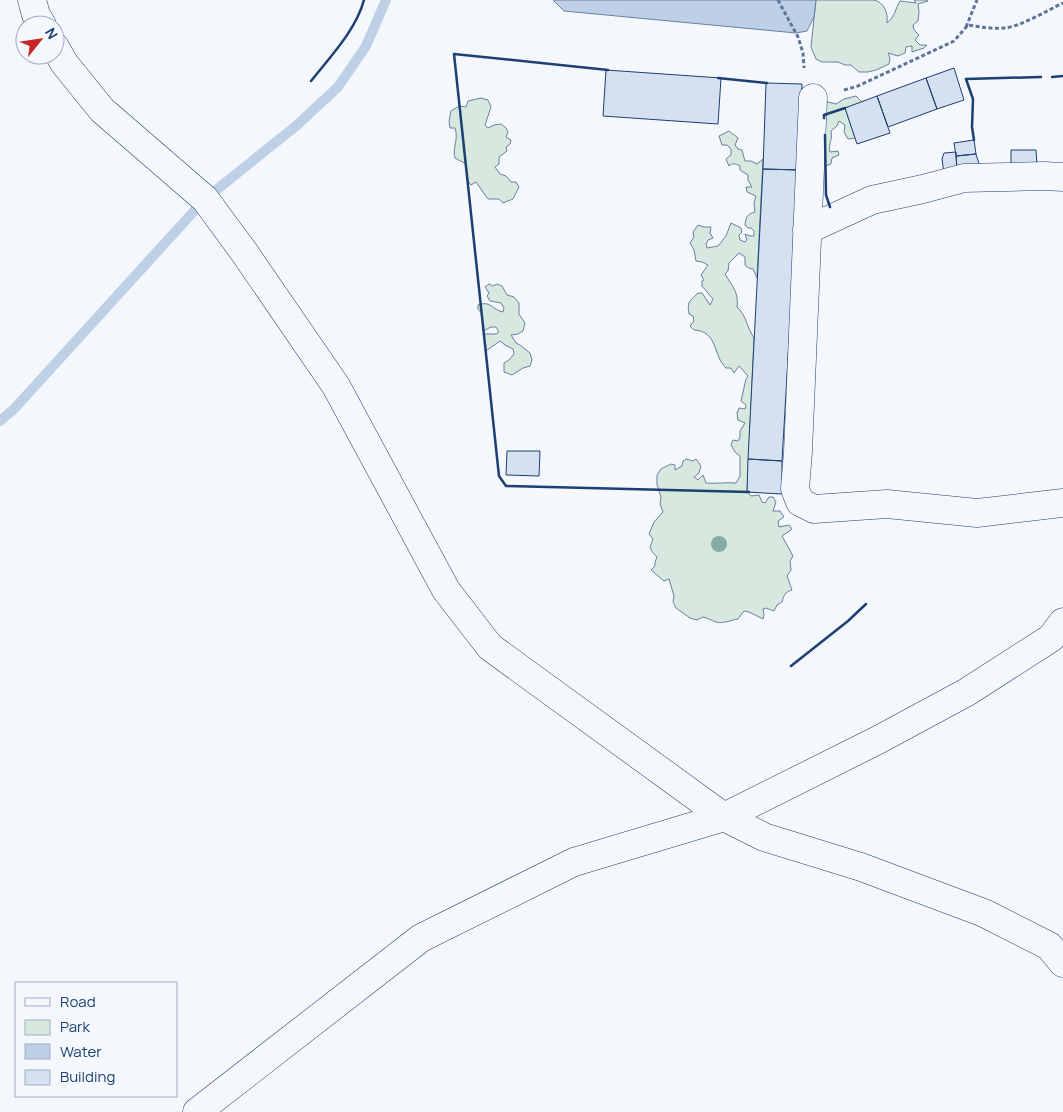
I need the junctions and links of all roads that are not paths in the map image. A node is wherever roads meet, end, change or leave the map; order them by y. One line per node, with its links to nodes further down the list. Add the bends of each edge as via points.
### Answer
1 (32, 0): 2 (street)
2 (36, 15)
3 (65, 64): 9 (street, via 102,110 205,199 244,252 336,386 446,590 490,647)
4 (813, 98): 6 (street)
5 (1063, 177): 6 (street, via 964,178 872,200)
6 (807, 230): 7 (street, via 795,489 800,502 814,509 887,504 978,512)
7 (1063, 503)
8 (1063, 622): 9 (street, via 1051,638 967,692)
9 (724, 817): 10 (street, via 764,837 861,867 984,912 1049,946); 11 (street, via 574,862 421,938)
10 (1063, 963)
11 (198, 1112)

